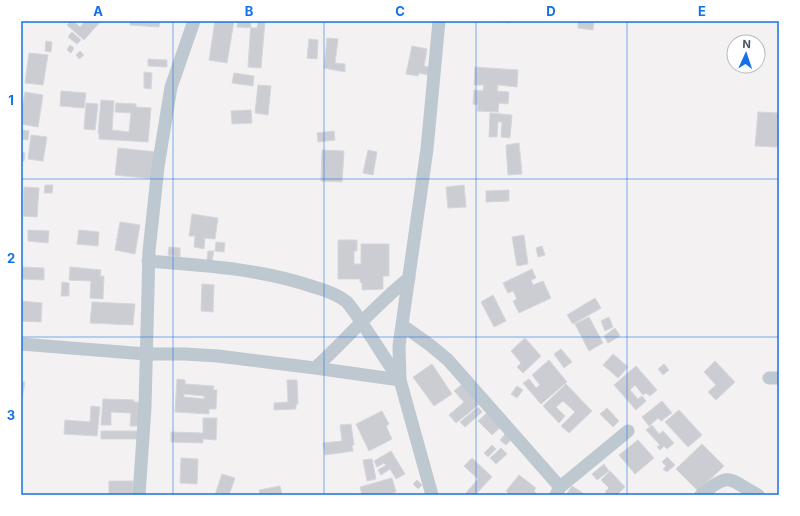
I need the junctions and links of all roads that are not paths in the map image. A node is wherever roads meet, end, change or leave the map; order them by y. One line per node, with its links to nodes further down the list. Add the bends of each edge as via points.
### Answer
1 (194, 21): 3 (street, via 167,106)
2 (439, 21): 4 (street, via 427,149)
3 (148, 260): 5 (street, via 244,271 297,281 342,298); 8 (street)
4 (409, 278): 5 (street); 6 (street)
5 (361, 322): 9 (street); 10 (street)
6 (402, 325): 10 (street, via 399,346); 12 (street, via 448,360)
7 (21, 344): 8 (street)
8 (146, 354): 9 (street, via 218,356); 13 (street)
9 (315, 368): 10 (street)
10 (400, 380): 14 (street)
11 (628, 431): 12 (street)
12 (558, 491)
13 (139, 495)
14 (432, 495)
15 (701, 495): 16 (street, via 726,479 731,479)
16 (758, 495)

